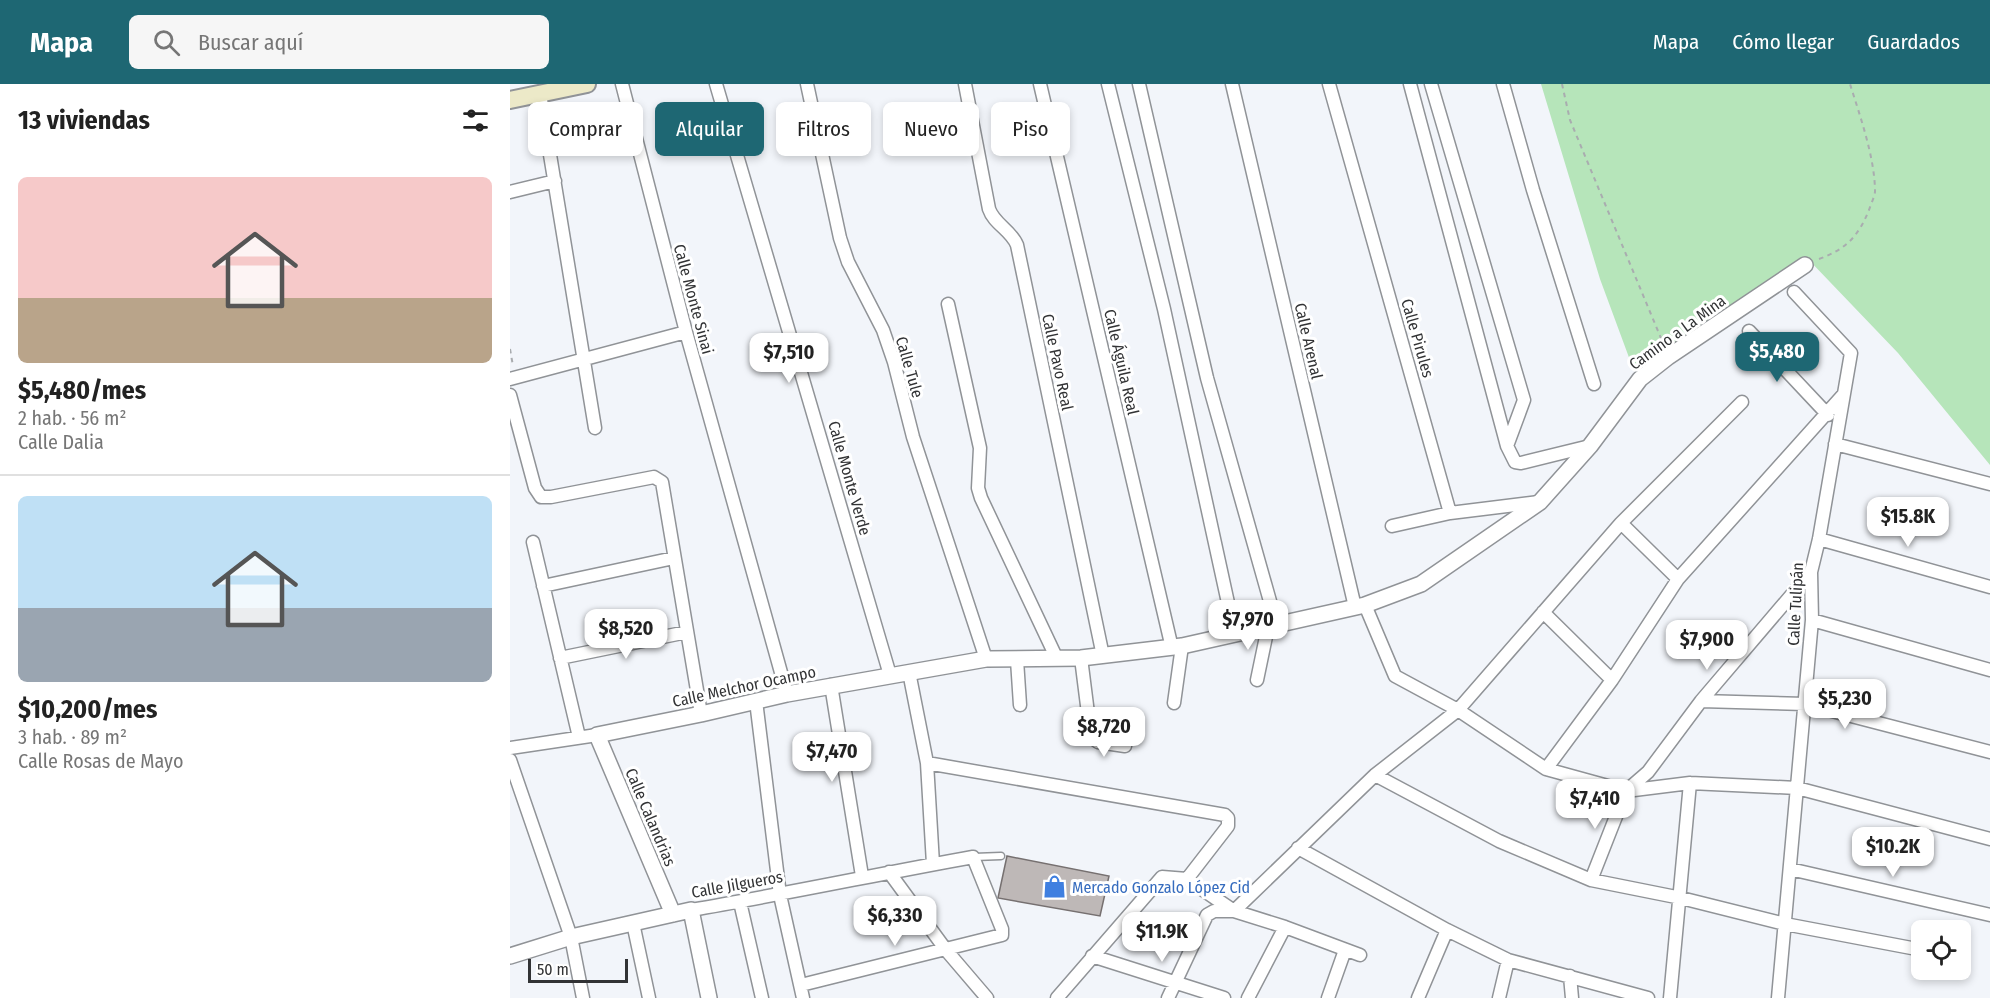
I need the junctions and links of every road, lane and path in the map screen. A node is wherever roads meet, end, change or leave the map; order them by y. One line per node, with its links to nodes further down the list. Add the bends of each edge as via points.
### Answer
1 (622, 84): 24 (street, Calle Monte Sinai)
2 (716, 84): 65 (street, Calle Monte Verde)
3 (807, 84): 60 (street, Calle Tule, via 840,238 890,351 913,437)
4 (964, 84): 57 (street, Calle Pavo Real, via 988,209 1017,245)
5 (1040, 84): 56 (street, Calle Águila Real)
6 (1108, 84): 55 (street, via 1164,309)
7 (1139, 84): 53 (street, via 1207,378)
8 (1232, 84): 50 (street, Calle Arenal)
9 (1329, 84): 40 (street, Calle Pirules)
10 (1410, 84): 36 (street)
11 (1431, 84): 36 (street, via 1524,400)
12 (1503, 84): 29 (street)
13 (1562, 84): 26 (path, via 1570,120)
14 (1850, 84): 20 (path, via 1871,159 1875,194 1863,225 1848,245)
15 (578, 85): 16 (main road)
16 (540, 94): 17 (main road); 18 (street)
17 (510, 100)
18 (555, 181): 19 (street); 27 (street)
19 (510, 192)
20 (1805, 265): 26 (street, Camino a La Mina)
21 (1794, 292): 30 (street, Calle Tulipán, via 1850,350)
22 (948, 304): 61 (street, via 980,448 981,498)
23 (1749, 331): 33 (street)
24 (686, 332): 27 (street); 69 (street, Calle Monte Sinai)
25 (510, 349): 28 (path)
26 (1668, 357): 37 (street, Camino a La Mina, via 1640,379)
27 (584, 361): 28 (street); 34 (street)
28 (513, 379)
29 (1594, 384)
30 (1844, 394): 33 (street); 35 (street, Calle Tulipán)
31 (510, 396): 45 (street, via 535,488 541,497 657,478 662,482)
32 (1742, 402): 41 (street)
33 (1828, 415): 47 (street)
34 (595, 428)
35 (1835, 444): 38 (street); 43 (street, Calle Tulipán)
36 (1507, 446): 37 (street, via 1518,463)
37 (1590, 446): 39 (street, Camino a La Mina)
38 (1990, 484)
39 (1540, 501): 40 (street); 50 (street, Camino a La Mina, via 1421,584)
40 (1450, 513): 42 (street)
41 (1621, 524): 47 (street); 51 (street)
42 (1392, 526)
43 (1819, 539): 46 (street, Calle Tulipán); 49 (street)
44 (533, 542): 48 (street)
45 (674, 558): 48 (street); 54 (street)
46 (1811, 572): 52 (street, Calle Tulipán); 71 (street)
47 (1678, 579): 67 (street)
48 (543, 586): 58 (street)
49 (1990, 587)
50 (1360, 605): 53 (street, Camino a La Mina); 75 (street, Calle Arenal, via 1395,676)
51 (1543, 612): 67 (street); 75 (street)
52 (1812, 620): 63 (street); 73 (street, Calle Tulipán)
53 (1273, 626): 55 (street, Calle Melchor Ocampo); 66 (street)
54 (687, 632): 58 (street); 76 (street)
55 (1235, 635): 56 (street, Calle Melchor Ocampo)
56 (1177, 647): 57 (street, Calle Melchor Ocampo); 72 (street)
57 (1103, 656): 59 (street, Calle Melchor Ocampo)
58 (560, 658): 78 (street)
59 (1081, 658): 61 (street, Calle Melchor Ocampo); 79 (street, via 1091,737 1098,742)
60 (986, 659): 62 (street, Calle Melchor Ocampo); 64 (street, Calle Melchor Ocampo)
61 (1057, 659): 62 (street, Calle Melchor Ocampo)
62 (1017, 660): 74 (street)
63 (1990, 670)
64 (909, 672): 65 (street, Calle Melchor Ocampo); 83 (street)
65 (891, 675): 68 (street, Calle Melchor Ocampo)
66 (1257, 680)
67 (1612, 680): 84 (street)
68 (831, 685): 69 (street, Calle Melchor Ocampo); 96 (street)
69 (787, 694): 70 (street, Calle Melchor Ocampo)
70 (756, 701): 76 (street, Calle Melchor Ocampo); 99 (street)
71 (1701, 701): 73 (street); 88 (street, via 1648,772)
72 (1174, 703)
73 (1805, 704): 81 (street); 87 (street, Calle Tulipán)
74 (1020, 705)
75 (1458, 710): 84 (street, Calle Arenal); 85 (street)
76 (701, 714): 77 (street, Calle Melchor Ocampo)
77 (597, 735): 78 (street, Calle Melchor Ocampo); 104 (street, Calle Calandrias)
78 (579, 737): 80 (street, Calle Melchor Ocampo)
79 (1125, 746)
80 (510, 748)
81 (1990, 752)
82 (510, 760): 110 (street)
83 (927, 763): 93 (street); 97 (street, via 1221,813 1228,818 1228,826)
84 (1545, 769): 88 (street, Calle Arenal)
85 (1376, 775): 90 (street); 98 (street, via 1499,841)
86 (1690, 783): 87 (street); 88 (street); 100 (street)
87 (1797, 788): 89 (street); 94 (street, Calle Tulipán)
88 (1626, 791): 98 (street)
89 (1990, 839)
90 (1298, 848): 103 (street); 109 (street)
91 (1001, 856): 92 (lane)
92 (973, 857): 93 (street, Calle Jilgueros); 112 (street, via 1003,933)
93 (933, 864): 95 (street, Calle Jilgueros)
94 (1790, 869): 105 (street); 107 (street, Calle Tulipán)
95 (889, 872): 96 (street, Calle Jilgueros); 112 (street)
96 (862, 876): 99 (street, Calle Jilgueros)
97 (1187, 879): 103 (street); 116 (street, via 1160,878)
98 (1592, 880): 100 (street)
99 (780, 894): 101 (street, Calle Jilgueros); 120 (street)
100 (1681, 898): 107 (street); 137 (street)
101 (740, 902): 102 (street, Calle Jilgueros); 125 (street)
102 (691, 910): 104 (street, Calle Jilgueros); 124 (street)
103 (1234, 911): 108 (street); 119 (street, via 1207,915)
104 (673, 914): 106 (street, Calle Jilgueros)
105 (1990, 915)
106 (633, 923): 110 (street, Calle Jilgueros); 123 (street)
107 (1785, 924): 111 (street); 138 (street, Calle Tulipán)
108 (1285, 927): 113 (street); 131 (street)
109 (1447, 930): 117 (street); 133 (street)
110 (571, 936): 115 (street, Calle Jilgueros); 122 (street)
111 (1911, 948)
112 (946, 950): 120 (street); 127 (street)
113 (1345, 950): 114 (street); 132 (street)
114 (1360, 955)
115 (510, 956)
116 (1092, 956): 119 (street); 128 (street)
117 (1508, 960): 118 (street); 134 (street)
118 (1570, 976): 121 (street); 135 (street)
119 (1175, 983): 129 (street); 130 (street)
120 (801, 985): 126 (street)
121 (1623, 994): 136 (street)
122 (583, 998)
123 (650, 998)
124 (709, 998)
125 (762, 998)
126 (803, 998)
127 (987, 998)
128 (1057, 998)
129 (1168, 998)
130 (1224, 998)
131 (1248, 998)
132 (1328, 998)
133 (1418, 998)
134 (1499, 998)
135 (1572, 998)
136 (1648, 998)
137 (1670, 998)
138 (1778, 998)

